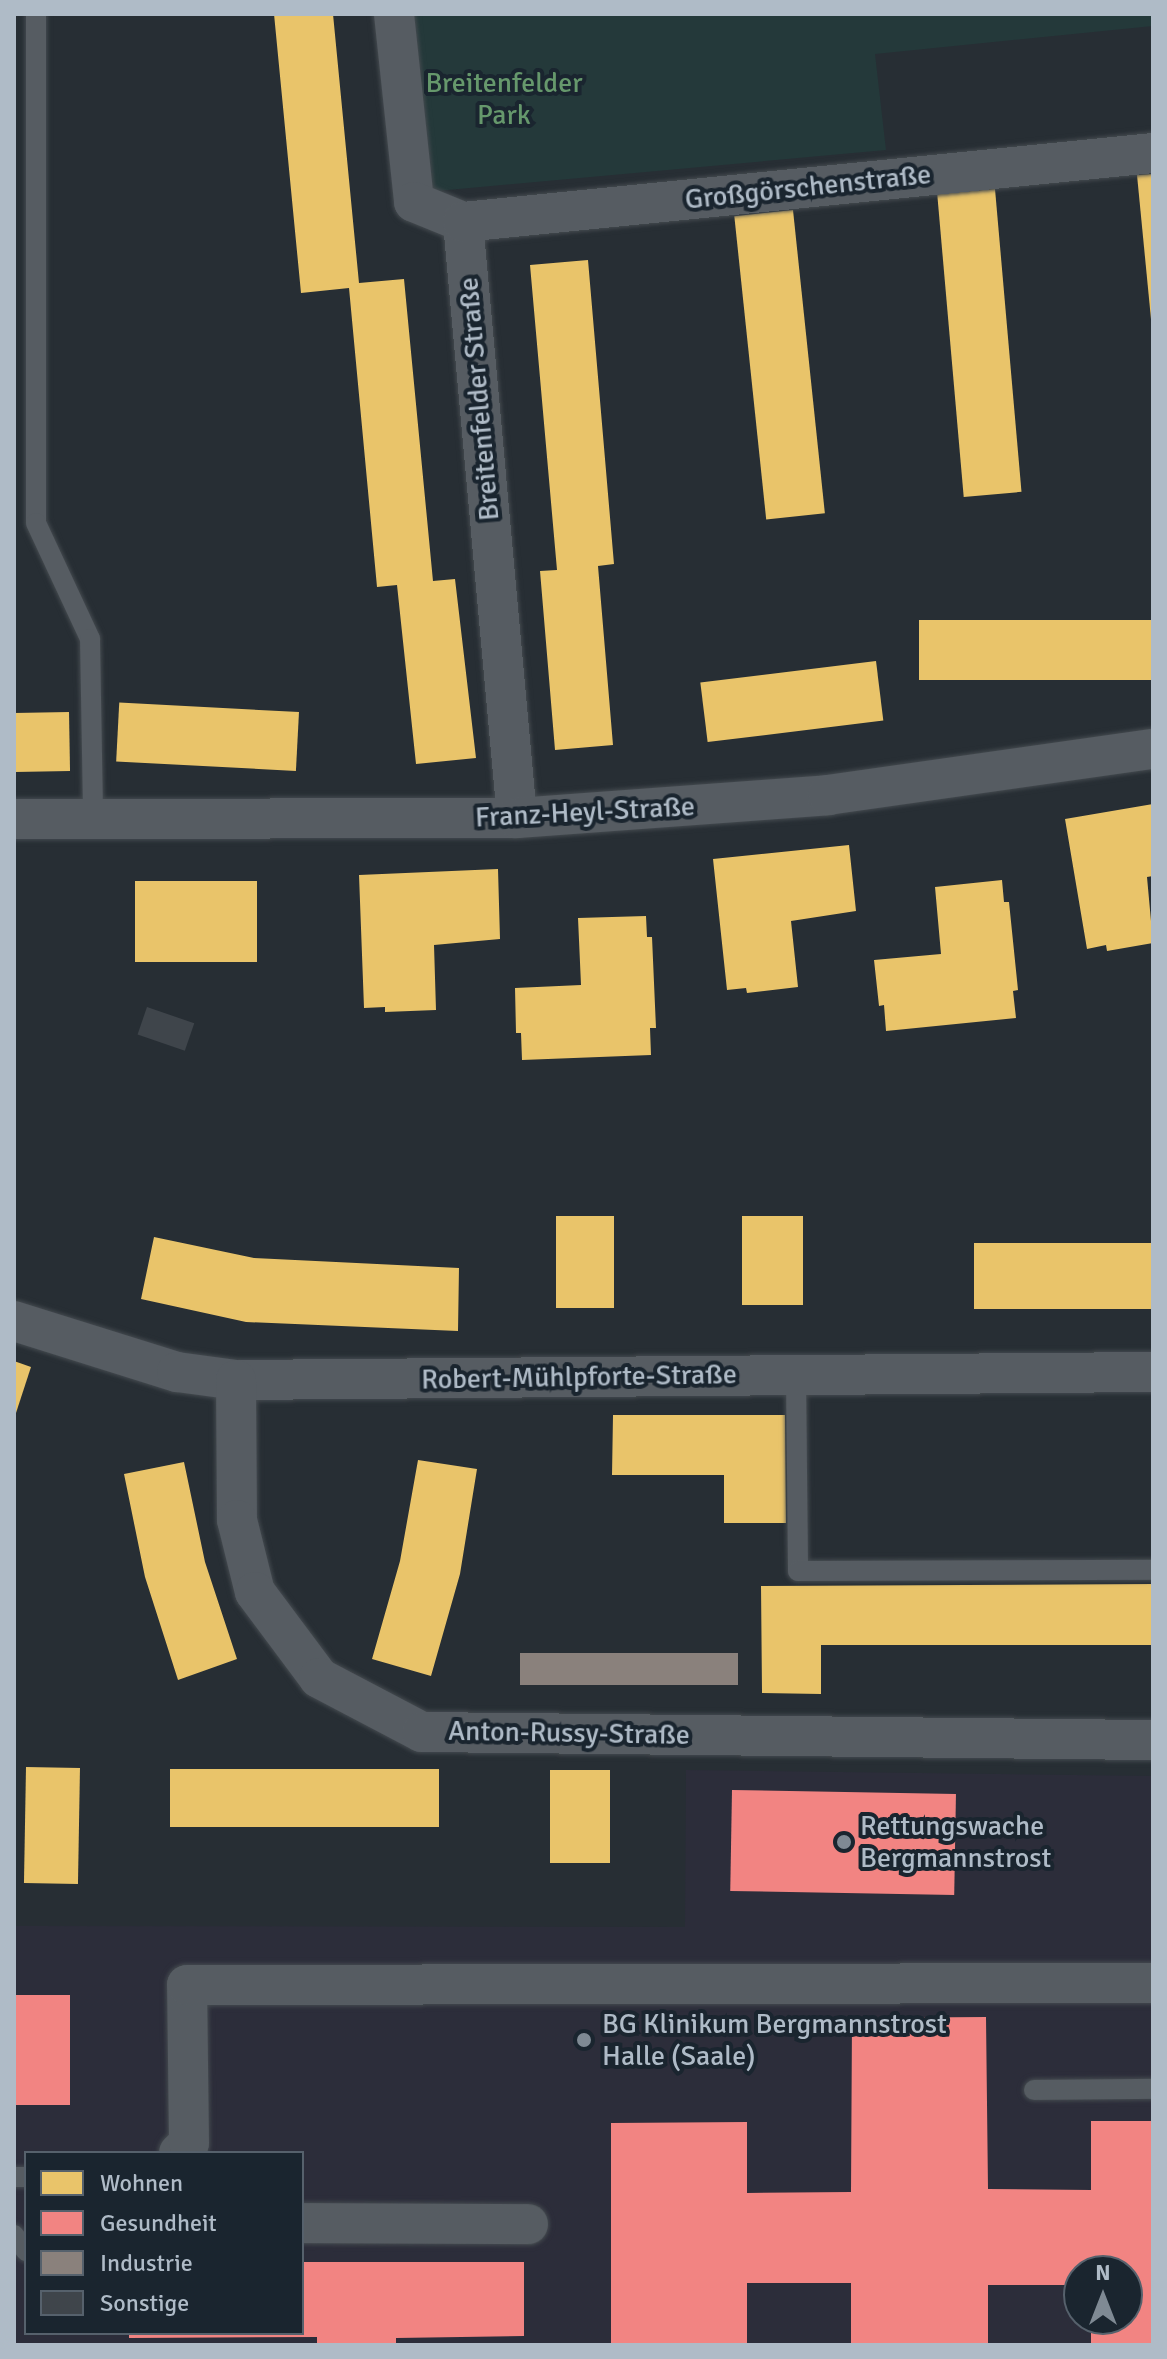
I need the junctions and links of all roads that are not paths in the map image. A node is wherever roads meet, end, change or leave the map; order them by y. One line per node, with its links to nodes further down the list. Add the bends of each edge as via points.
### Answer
1 (36, 14): 8 (lane, via 36,523 90,639)
2 (394, 14): 4 (street, via 414,202)
3 (1153, 153): 4 (street, Großgörschenstraße)
4 (463, 222): 6 (street, Breitenfelder Straße)
5 (1153, 749): 6 (street, Franz-Heyl-Straße, via 828,795)
6 (517, 818): 8 (street, Franz-Heyl-Straße)
7 (14, 819): 8 (street, Franz-Heyl-Straße)
8 (93, 819)
9 (14, 1321): 12 (street, Robert-Mühlpforte-Straße, via 177,1372)
10 (1153, 1372): 11 (street, Robert-Mühlpforte-Straße)
11 (796, 1375): 12 (street, Robert-Mühlpforte-Straße); 13 (lane, via 798,1571)
12 (236, 1380): 14 (street, Anton-Russy-Straße, via 237,1520 255,1592 319,1678 422,1732)
13 (1153, 1570)
14 (1153, 1740)
15 (1153, 1983): 18 (street, via 916,2000 187,1985 189,2143)
16 (1153, 2089): 17 (lane)
17 (1034, 2090)
18 (181, 2151)
19 (304, 2223): 20 (street)
20 (528, 2224)

